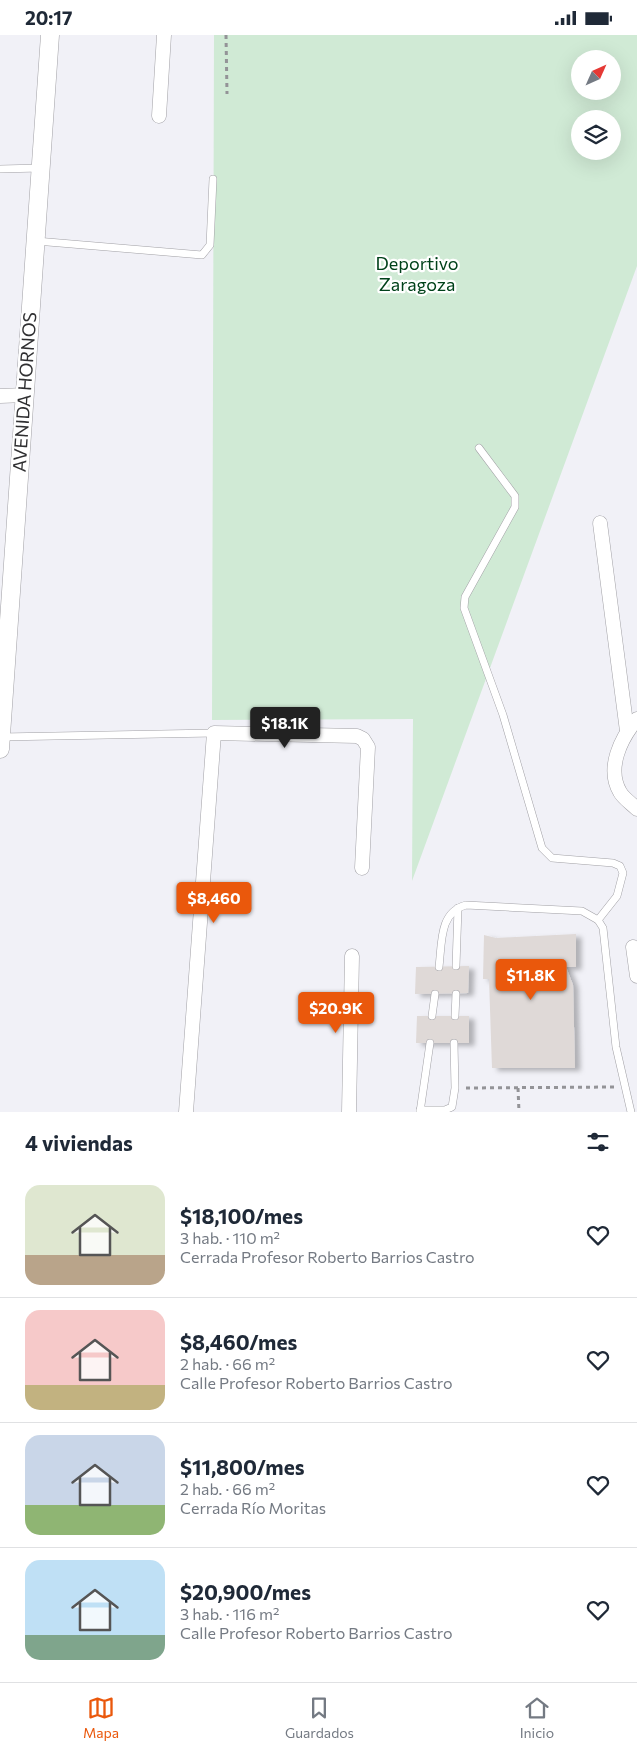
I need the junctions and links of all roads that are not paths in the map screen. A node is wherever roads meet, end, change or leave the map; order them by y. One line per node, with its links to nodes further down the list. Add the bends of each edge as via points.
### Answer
1 (50, 35): 4 (street, AVENIDA HORNOS)
2 (164, 35): 3 (street)
3 (159, 116)
4 (41, 168): 5 (lane); 7 (street, AVENIDA HORNOS)
5 (0, 169)
6 (213, 179): 7 (lane, via 210,245 202,255)
7 (36, 241): 8 (street, AVENIDA HORNOS)
8 (25, 395): 9 (street); 12 (street, AVENIDA HORNOS)
9 (0, 396)
10 (479, 448): 20 (lane, via 516,501 465,597 464,608 503,715 542,849 552,858 620,866 623,873 617,896)
11 (600, 523): 14 (street)
12 (3, 659): 16 (street, AVENIDA HORNOS)
13 (637, 719): 14 (street)
14 (627, 731): 17 (street, via 613,773 620,793)
15 (214, 733): 16 (lane); 18 (street, via 357,736 363,739 368,747); 33 (street)
16 (0, 743)
17 (637, 809)
18 (362, 868)
19 (458, 907): 20 (lane, via 582,911); 23 (lane); 24 (lane, via 444,925)
20 (598, 919): 35 (lane, via 604,928 616,1047)
21 (633, 947): 25 (street)
22 (352, 956): 34 (street)
23 (456, 966)
24 (439, 967)
25 (637, 976)
26 (435, 993): 28 (lane)
27 (456, 994): 29 (lane)
28 (432, 1016)
29 (455, 1016)
30 (430, 1043): 32 (lane)
31 (454, 1043): 32 (lane, via 452,1107 445,1111)
32 (420, 1111)
33 (186, 1112)
34 (349, 1112)
35 (631, 1112)

